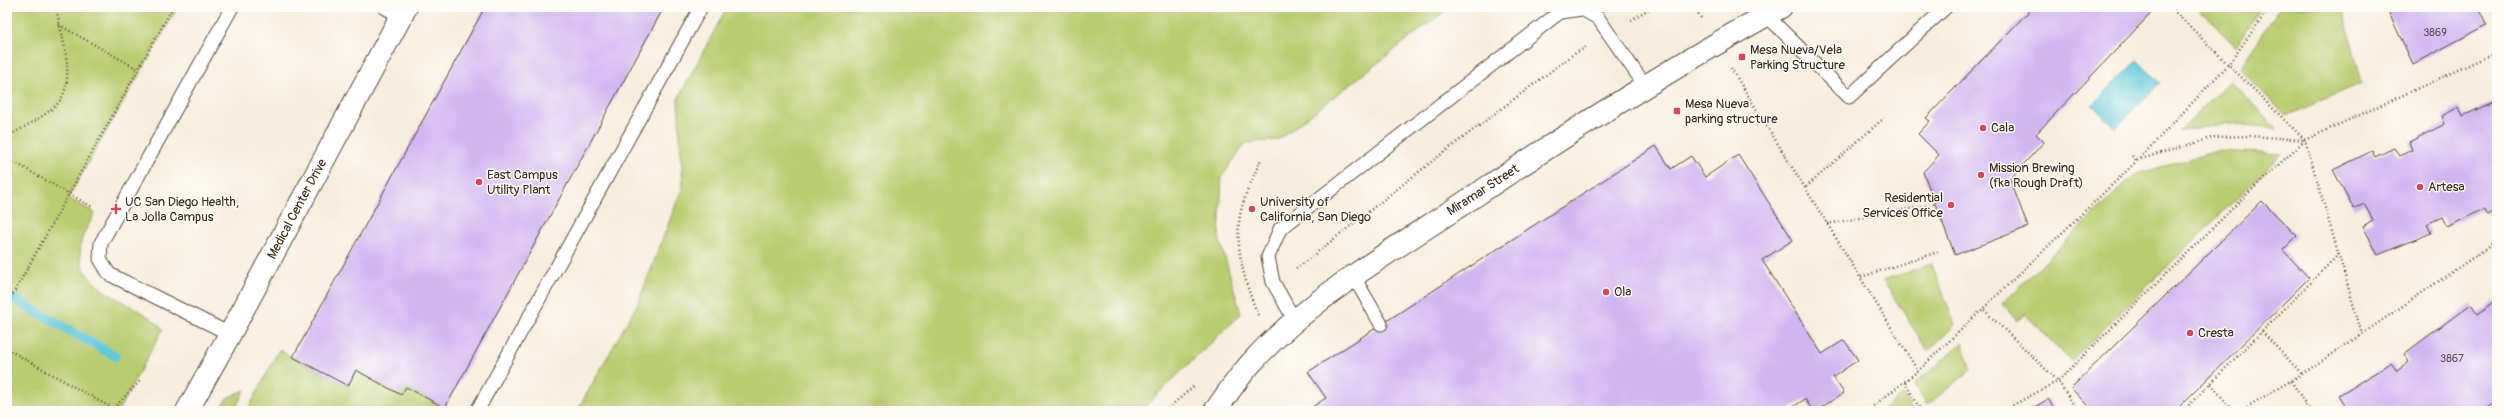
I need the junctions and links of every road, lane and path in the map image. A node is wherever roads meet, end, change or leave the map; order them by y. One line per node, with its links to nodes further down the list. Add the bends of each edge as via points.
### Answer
1 (56, 7): 14 (path)
2 (173, 7): 19 (path)
3 (232, 7): 31 (lane)
4 (701, 7): 59 (lane)
5 (1652, 7): 13 (path)
6 (1694, 7): 12 (path)
7 (1946, 7): 11 (lane, via 1849,97)
8 (2170, 7): 17 (path)
9 (2270, 7): 17 (path)
10 (397, 10): 45 (street, Medical Center Drive)
11 (1774, 11): 20 (street, Miramar Street)
12 (1701, 19)
13 (1625, 23)
14 (59, 24): 19 (path); 22 (path, via 69,78 66,91 52,109)
15 (1590, 45): 36 (path, via 1571,56 1435,159)
16 (2497, 52): 23 (path)
17 (2228, 65): 23 (path); 27 (path)
18 (1730, 68): 28 (path)
19 (138, 69): 29 (path)
20 (1646, 87): 37 (street, Miramar Street, via 1496,181); 42 (lane, via 1598,18 1582,9 1560,12 1280,229 1268,257 1273,282)
21 (1884, 118): 28 (path)
22 (7, 138)
23 (2305, 140): 27 (path, via 2251,136 2215,137); 35 (path); 51 (path)
24 (2132, 156): 27 (path)
25 (7, 158): 29 (path)
26 (1261, 158): 41 (path, via 1241,208 1239,247 1244,283)
27 (2138, 160): 40 (path)
28 (1806, 187): 32 (path)
29 (69, 194): 31 (path); 39 (path)
30 (1936, 204): 32 (path)
31 (113, 219): 45 (lane, via 101,243 100,259 109,274)
32 (1827, 224): 38 (path)
33 (2497, 241): 46 (path)
34 (1938, 252): 38 (path)
35 (2340, 254): 44 (path); 46 (path)
36 (1294, 271)
37 (1354, 277): 42 (street, Miramar Street); 43 (lane)
38 (1861, 277): 48 (path)
39 (8, 304)
40 (1984, 310): 48 (path); 51 (path)
41 (1258, 317)
42 (1295, 321): 61 (street, Miramar Street, via 1253,361)
43 (1381, 324)
44 (2262, 332): 49 (path); 54 (path)
45 (230, 334): 58 (street, Medical Center Drive)
46 (2362, 334): 49 (path)
47 (7, 349): 56 (path)
48 (1918, 371): 53 (path)
49 (2302, 374): 52 (path)
50 (140, 380): 56 (path)
51 (2058, 381): 64 (path); 65 (path)
52 (2291, 381): 68 (path); 69 (path)
53 (1905, 382): 62 (path); 63 (path)
54 (2211, 384): 66 (path); 67 (path)
55 (1195, 386): 60 (path)
56 (112, 410): 57 (path)
57 (117, 411)
58 (187, 411)
59 (477, 411)
60 (1166, 411)
61 (1215, 411)
62 (1867, 411)
63 (1921, 411)
64 (2002, 411)
65 (2078, 411)
66 (2183, 411)
67 (2233, 411)
68 (2240, 411)
69 (2310, 411)

